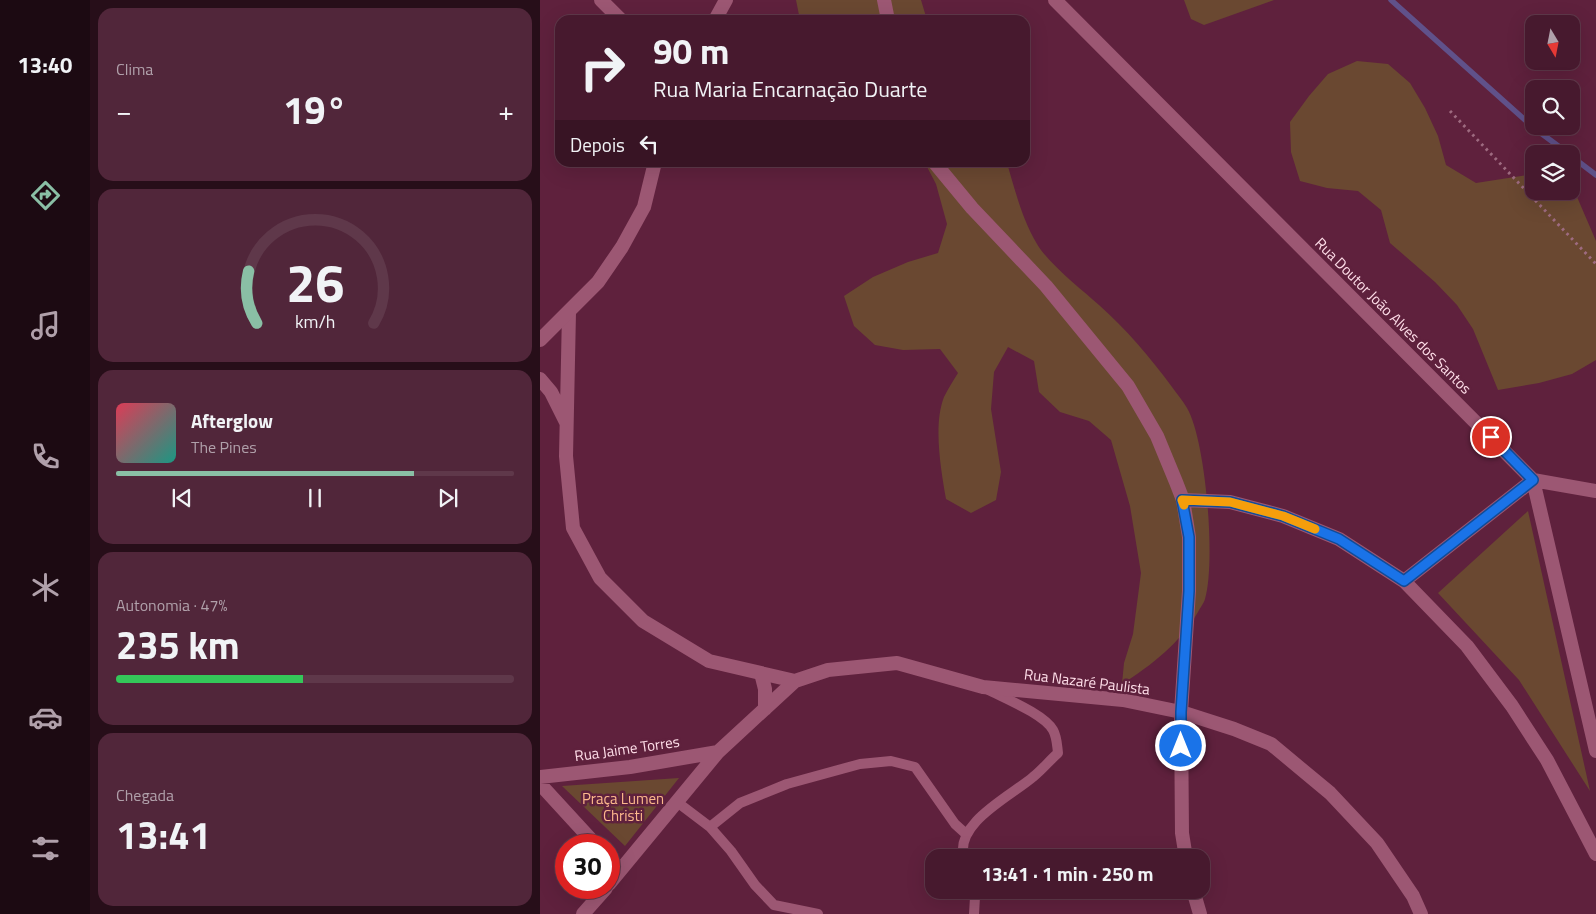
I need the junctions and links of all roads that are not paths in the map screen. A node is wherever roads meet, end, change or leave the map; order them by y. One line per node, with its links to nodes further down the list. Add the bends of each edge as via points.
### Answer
1 (601, 0): 5 (street)
2 (726, 0): 6 (street)
3 (884, 0): 7 (street)
4 (1055, 0): 14 (street, Rua Doutor João Alves dos Santos)
5 (616, 15)
6 (718, 15)
7 (887, 15)
8 (655, 167): 10 (street, via 644,206 622,247 598,282)
9 (938, 167): 16 (street, via 1046,286 1128,386 1157,436)
10 (570, 312): 11 (street); 13 (street)
11 (540, 340)
12 (540, 379): 13 (street)
13 (567, 422): 18 (street, via 566,456 573,528 600,578 643,621 709,661)
14 (1533, 480): 15 (street); 17 (street); 21 (street)
15 (1596, 491)
16 (1182, 500): 17 (street, via 1230,502 1283,516 1339,539); 24 (street, via 1189,537 1189,591)
17 (1404, 581): 35 (street, via 1467,646 1512,706 1547,760)
18 (761, 673): 19 (street); 23 (street)
19 (796, 681): 20 (street, Rua Nazaré Paulista, via 828,670 897,664); 23 (street)
20 (983, 687): 24 (street, Rua Nazaré Paulista, via 1123,700); 32 (lane, via 1031,711 1052,728 1058,753 1033,777 983,815)
21 (1582, 693): 22 (street); 25 (street)
22 (1596, 697)
23 (765, 709): 26 (street)
24 (1181, 712): 34 (street); 45 (street, Rua Nazaré Paulista, via 1270,744 1330,793 1377,843 1413,896)
25 (1596, 751)
26 (718, 752): 27 (street, Rua Jaime Torres, via 630,767); 29 (street)
27 (540, 777)
28 (540, 784): 31 (street)
29 (677, 802): 30 (lane); 36 (street)
30 (710, 827): 32 (lane, via 740,803 787,784 860,764 891,761 915,767 955,824); 40 (lane)
31 (586, 834)
32 (966, 834): 33 (lane)
33 (962, 849)
34 (1185, 849)
35 (1596, 854)
36 (620, 870)
37 (596, 899): 41 (street)
38 (975, 899): 43 (lane)
39 (1196, 899): 44 (street)
40 (773, 910): 42 (lane)
41 (583, 914)
42 (818, 914)
43 (974, 914)
44 (1200, 914)
45 (1421, 914)

